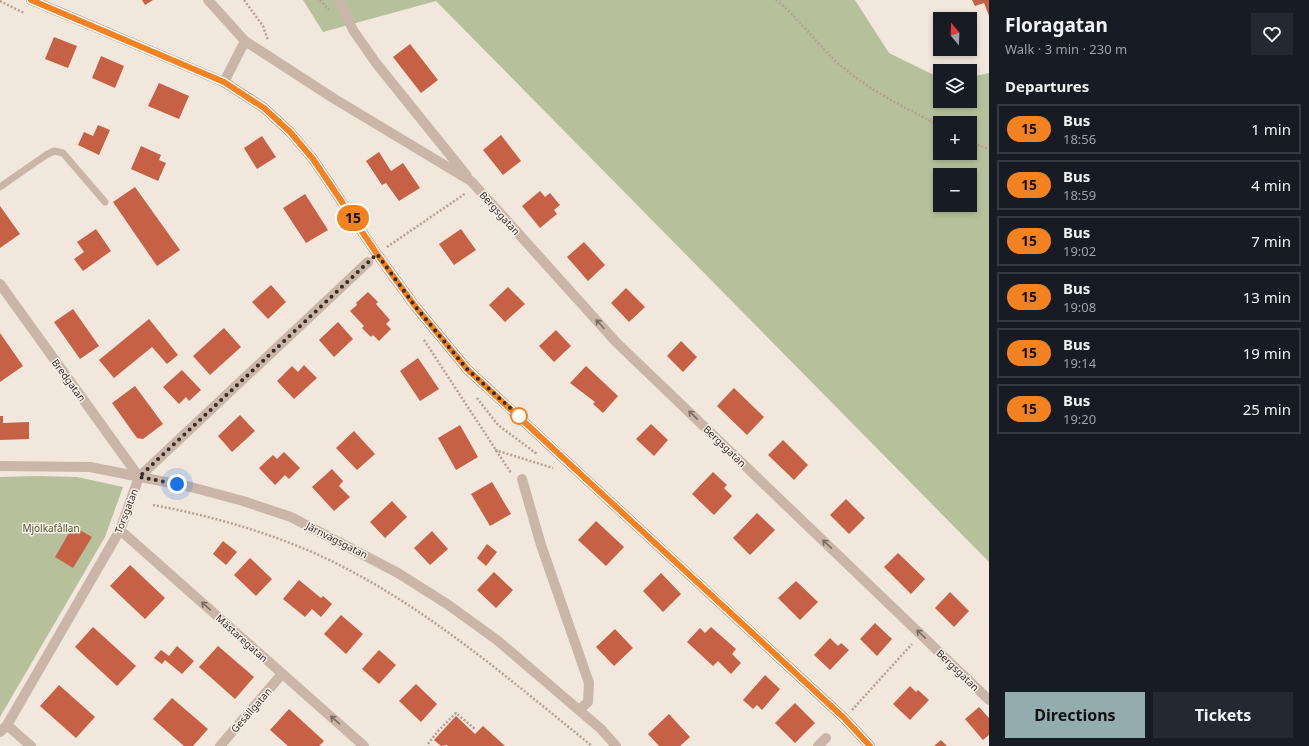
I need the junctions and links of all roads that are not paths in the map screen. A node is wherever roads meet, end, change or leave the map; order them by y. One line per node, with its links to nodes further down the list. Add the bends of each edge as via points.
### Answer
1 (30, 0): 5 (main road)
2 (208, 0): 4 (street, Bergsgatan)
3 (339, 0): 6 (street, Bergsgatan, via 353,30 376,63)
4 (245, 41): 5 (street); 6 (street, Bergsgatan)
5 (224, 82): 25 (main road, via 264,108 290,132 313,159 415,306 467,369 844,718)
6 (474, 184): 16 (street, Bergsgatan, one-way to 6, via 616,342)
7 (0, 187): 8 (lane, via 46,155 54,152 64,153)
8 (105, 202)
9 (368, 262): 12 (street, Torsgatan)
10 (0, 284): 12 (street, Bredgatan)
11 (0, 466): 12 (street, Järnvägsgatan, via 90,467)
12 (139, 477): 14 (street, Torsgatan); 17 (street, Järnvägsgatan, via 243,501 291,517 346,545 398,573 447,604 497,640)
13 (522, 479): 17 (street, via 541,545 589,683 588,702)
14 (120, 530): 15 (street, Mästaregatan, one-way to 14); 18 (street, Torsgatan)
15 (282, 674): 21 (street, Gesällgatan); 22 (street, Mästaregatan, one-way to 15)
16 (989, 700)
17 (579, 710): 23 (street, Järnvägsgatan)
18 (3, 728): 20 (street)
19 (826, 738): 24 (street)
20 (31, 746)
21 (220, 746)
22 (364, 746)
23 (616, 746)
24 (818, 746)
25 (870, 746)

